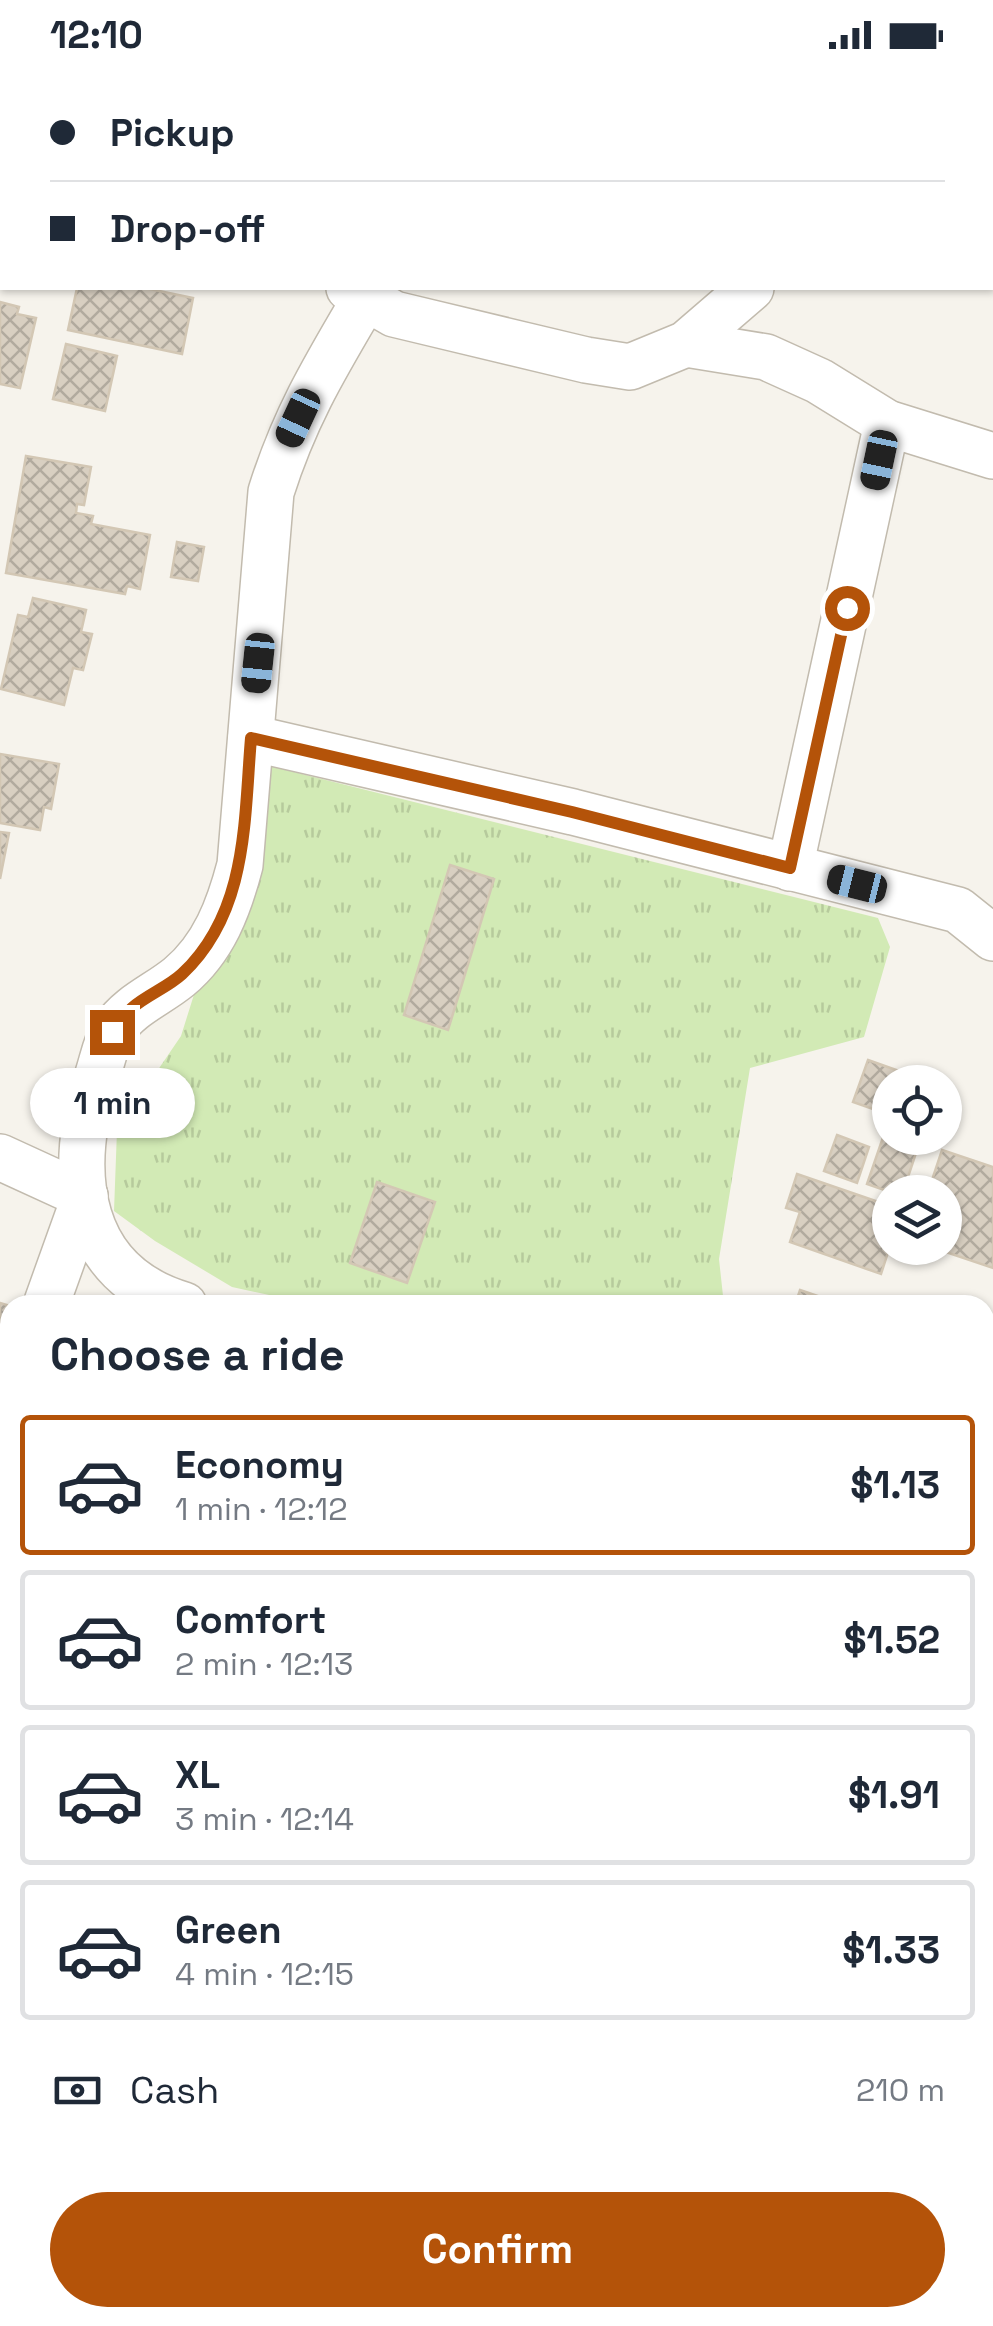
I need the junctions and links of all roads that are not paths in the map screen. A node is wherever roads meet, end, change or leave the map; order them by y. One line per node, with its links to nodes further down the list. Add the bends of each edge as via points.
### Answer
1 (749, 290): 3 (street)
2 (357, 293): 3 (street, via 394,314 630,367); 6 (street, via 288,438 272,492)
3 (686, 344): 4 (street, via 766,357)
4 (887, 423): 5 (street); 7 (street)
5 (993, 456)
6 (251, 738): 7 (street); 10 (street, via 240,865 229,908 181,975 132,1008 112,1032 82,1145)
7 (790, 868): 8 (street, via 958,910)
8 (993, 938)
9 (0, 1157): 10 (street)
10 (85, 1196): 11 (street); 12 (street, via 93,1234 114,1268)
11 (50, 1295)
12 (154, 1295)

